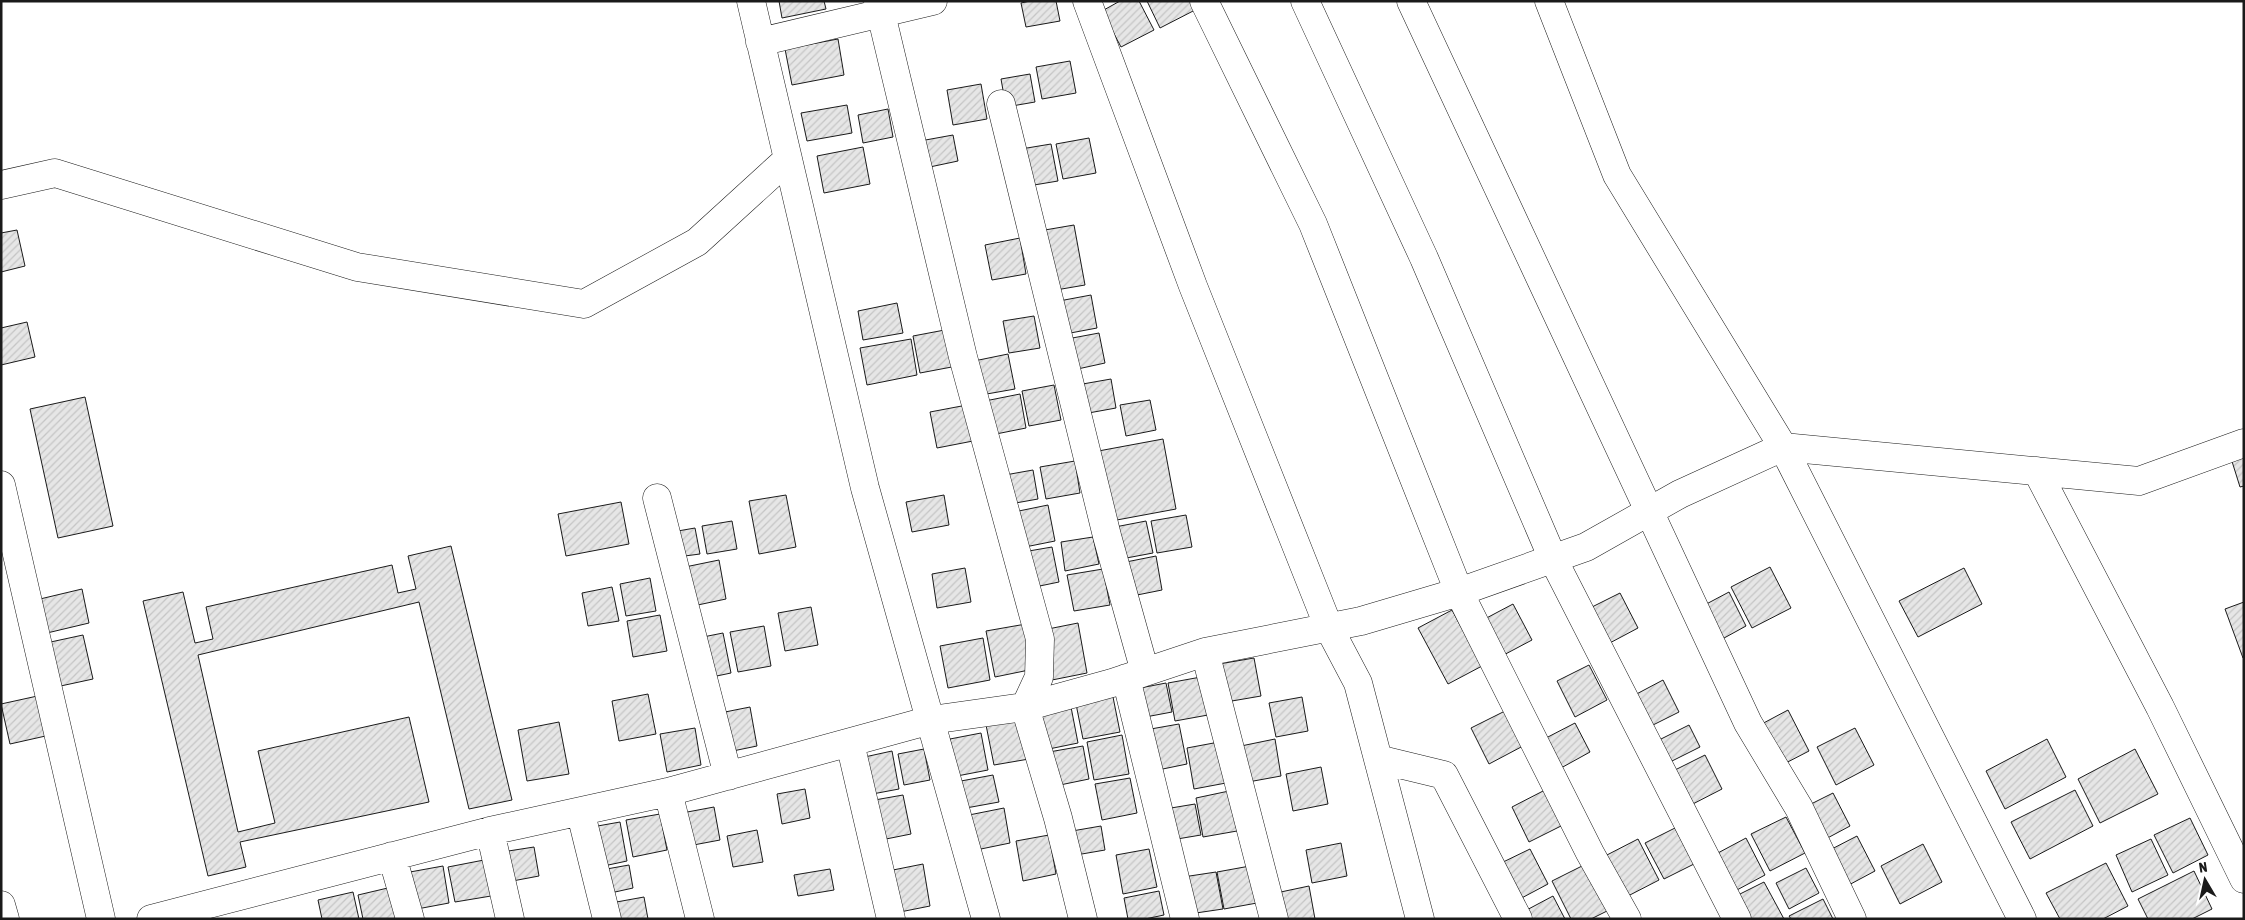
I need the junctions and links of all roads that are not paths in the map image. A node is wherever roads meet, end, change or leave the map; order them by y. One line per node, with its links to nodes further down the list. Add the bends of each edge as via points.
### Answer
1 (751, 1): 9 (street)
2 (933, 1): 8 (street)
3 (1087, 1): 21 (street, via 1193,286)
4 (1204, 1): 20 (street, via 1313,224)
5 (1305, 1): 19 (street, via 1424,258)
6 (1411, 1): 18 (street)
7 (1549, 1): 14 (street, via 1617,175)
8 (879, 7): 9 (street); 24 (street, via 963,357 1040,639 1039,677)
9 (760, 42): 11 (street)
10 (1001, 104): 23 (street, via 1105,527)
11 (788, 159): 12 (street, via 697,242 584,304 357,267 55,173); 25 (street, via 865,488)
12 (1, 185)
13 (2244, 443): 15 (street, via 2139,481)
14 (1783, 447): 15 (street); 18 (street); 53 (street)
15 (2037, 471): 33 (street, via 2160,707)
16 (1, 484): 37 (street)
17 (657, 498): 28 (street)
18 (1649, 511): 19 (street, via 1586,547); 52 (street, via 1748,723 1798,808)
19 (1552, 559): 20 (street); 51 (street)
20 (1460, 592): 21 (street); 50 (street, via 1590,853)
21 (1330, 628): 22 (street); 27 (street, via 1358,683)
22 (1204, 652): 23 (street); 47 (street)
23 (1135, 675): 24 (street); 46 (street)
24 (1025, 707): 25 (street); 45 (street, via 1058,818)
25 (932, 720): 26 (street); 44 (street)
26 (850, 743): 28 (street); 43 (street)
27 (1378, 758): 48 (street); 49 (street, via 1444,775)
28 (728, 776): 29 (street)
29 (668, 792): 30 (street); 42 (street)
30 (588, 810): 31 (street); 41 (street, via 581,814)
31 (490, 831): 32 (street); 40 (street)
32 (392, 856): 35 (street); 39 (street)
33 (2244, 879)
34 (1, 905): 36 (street)
35 (225, 910): 38 (street)
36 (5, 919)
37 (101, 919)
38 (151, 919)
39 (410, 919)
40 (510, 919)
41 (607, 919)
42 (700, 919)
43 (891, 919)
44 (986, 919)
45 (1083, 919)
46 (1185, 919)
47 (1274, 919)
48 (1420, 919)
49 (1518, 919)
50 (1627, 919)
51 (1737, 919)
52 (1852, 919)
53 (2022, 919)

